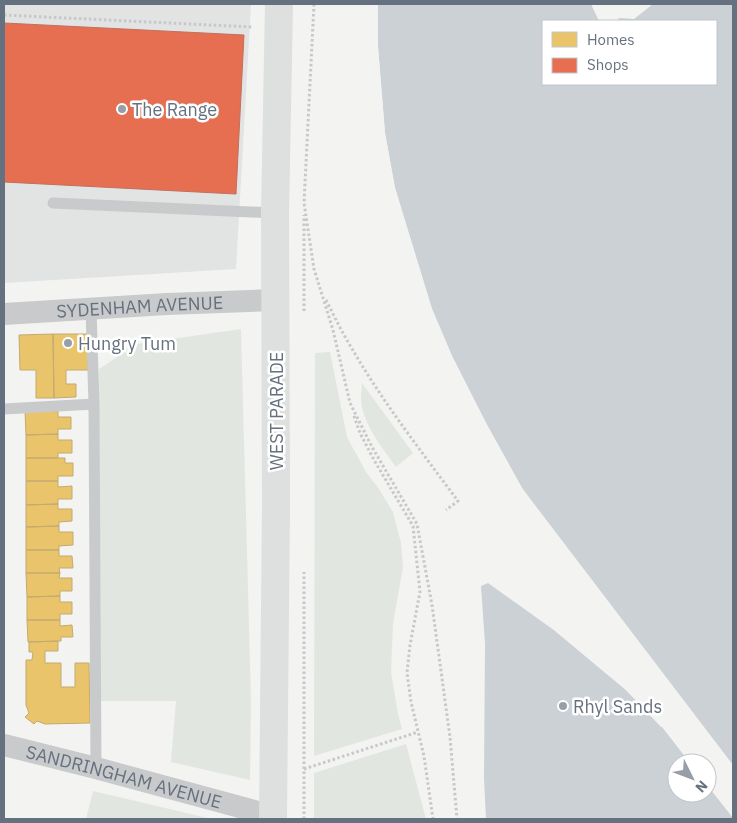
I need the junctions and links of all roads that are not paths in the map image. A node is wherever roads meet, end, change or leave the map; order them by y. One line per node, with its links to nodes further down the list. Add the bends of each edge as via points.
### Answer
1 (279, 16): 3 (main road, WEST PARADE)
2 (53, 203): 3 (lane)
3 (274, 213): 4 (main road, WEST PARADE)
4 (275, 300): 5 (street, SYDENHAM AVENUE); 11 (main road, WEST PARADE)
5 (91, 310): 6 (street, SYDENHAM AVENUE); 7 (lane)
6 (4, 314)
7 (94, 404): 8 (lane); 10 (lane)
8 (4, 409)
9 (4, 745): 10 (street, SANDRINGHAM AVENUE)
10 (96, 768): 11 (street, SANDRINGHAM AVENUE)
11 (273, 818)

